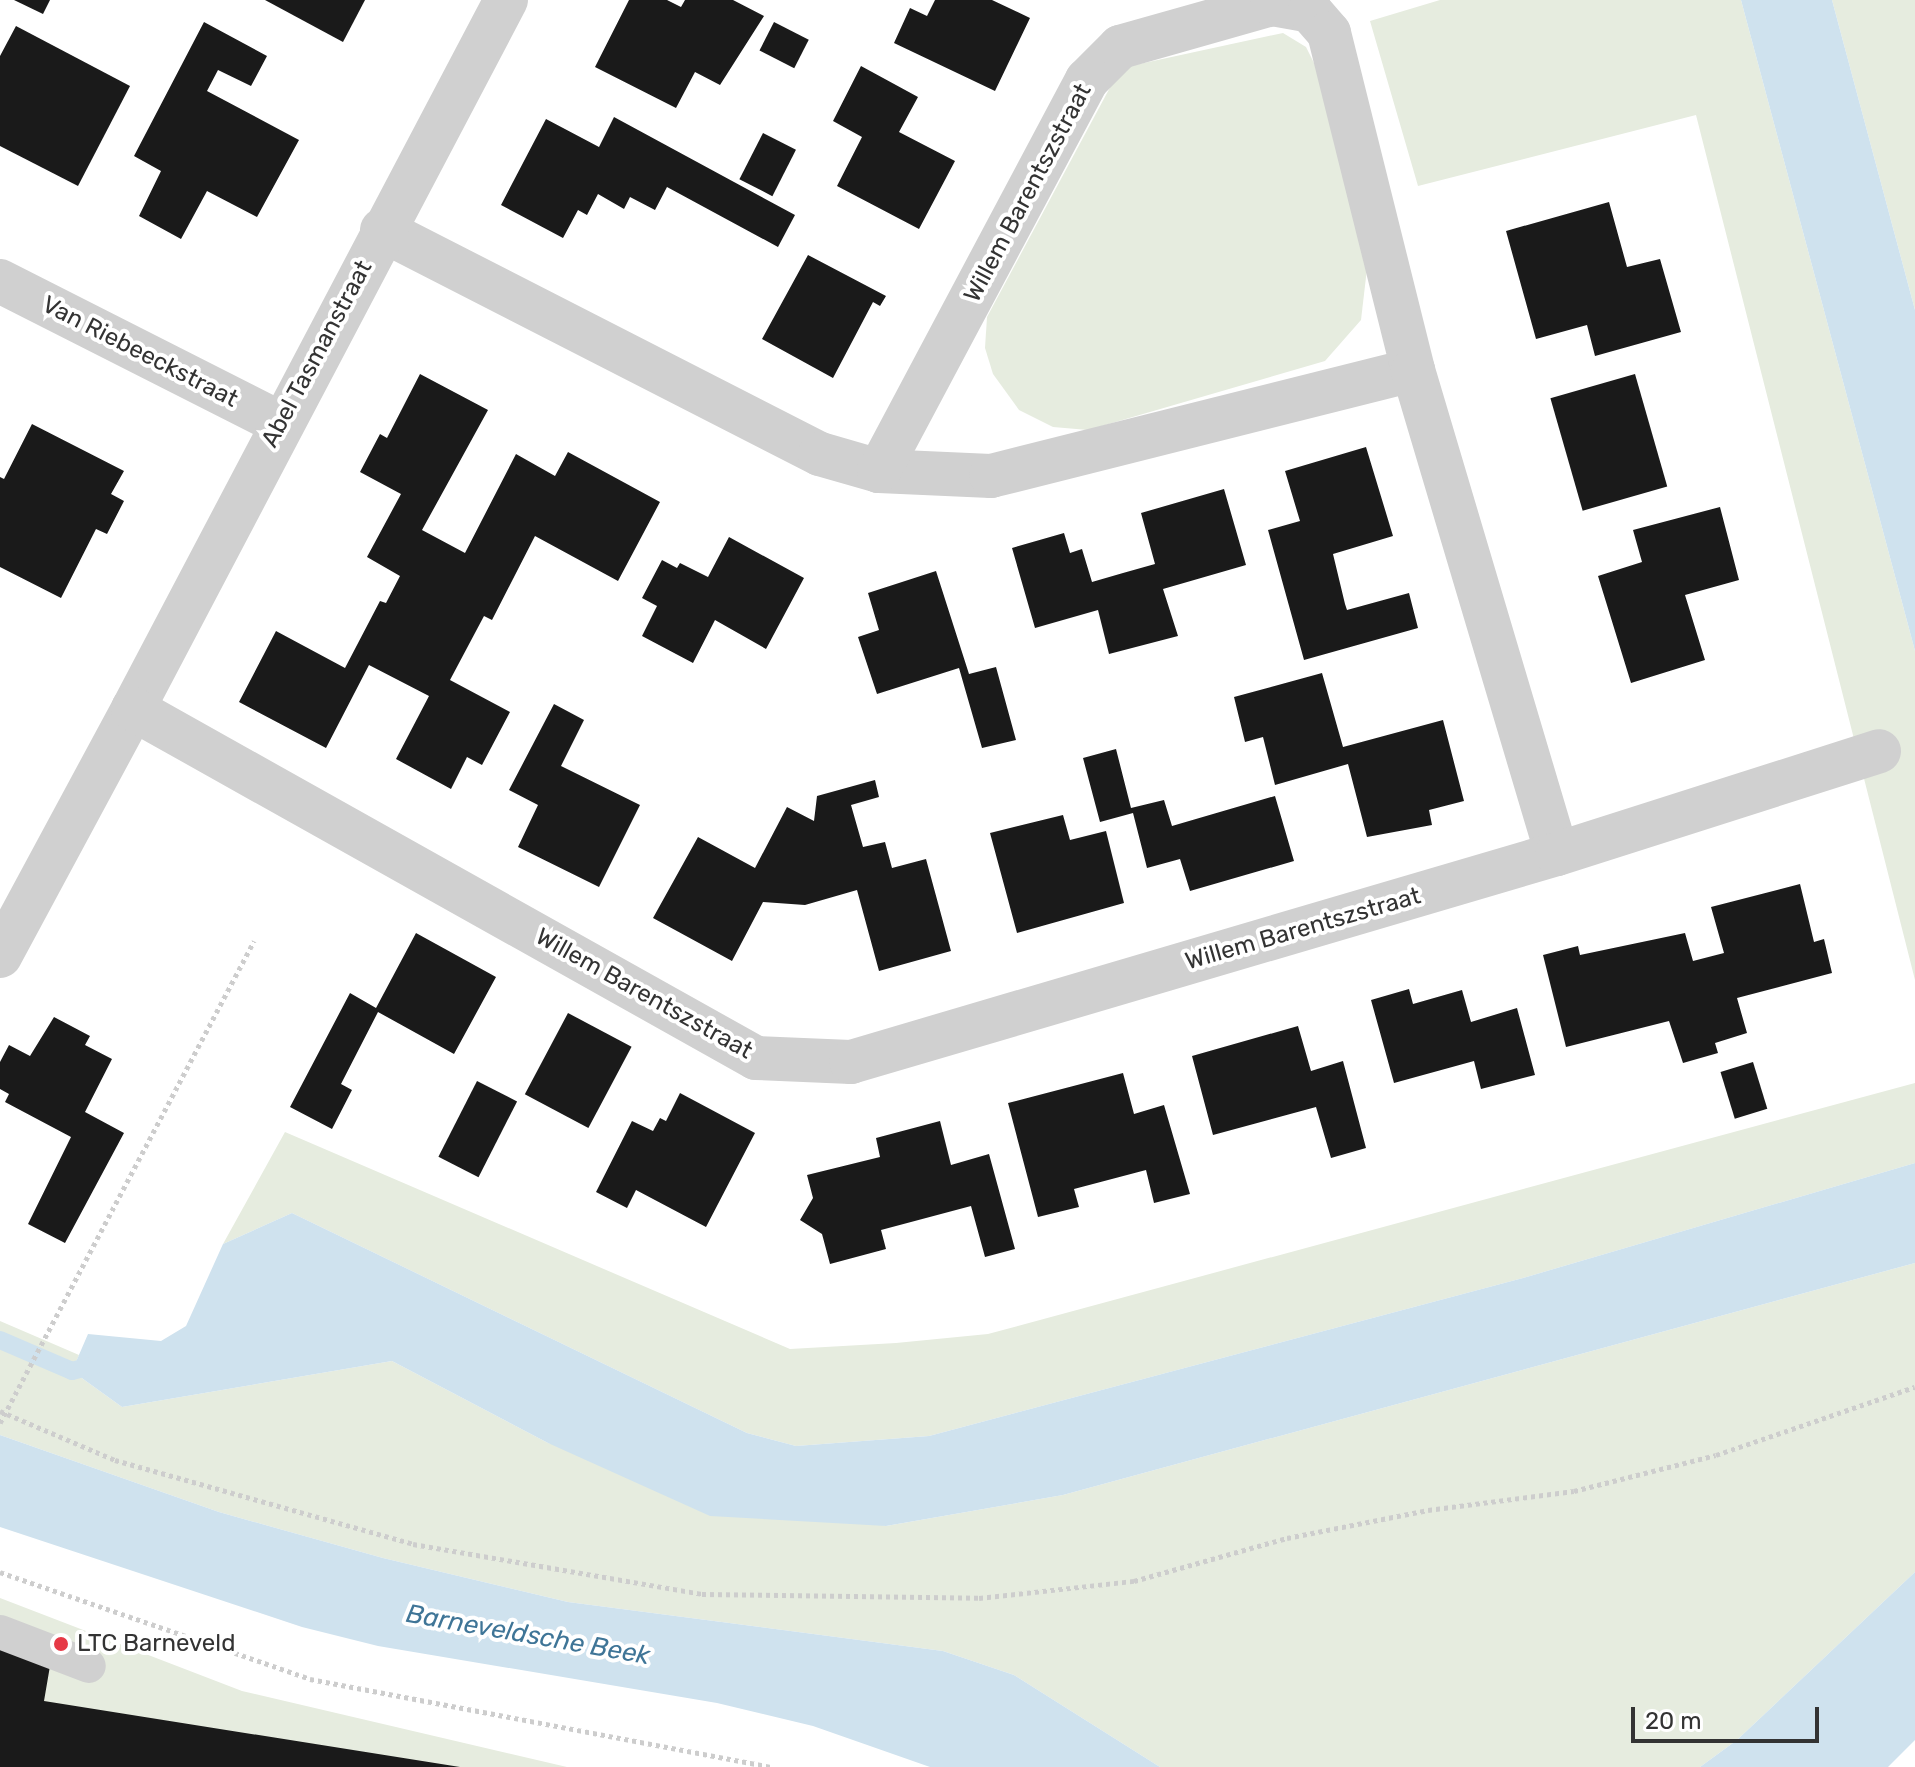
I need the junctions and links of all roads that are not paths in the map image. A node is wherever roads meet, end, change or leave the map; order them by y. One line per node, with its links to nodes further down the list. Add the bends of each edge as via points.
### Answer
1 (506, 0): 2 (street, Abel Tasmanstraat)
2 (382, 230): 5 (street, Abel Tasmanstraat); 6 (street, via 820,454)
3 (0, 281): 5 (street, Van Riebeeckstraat)
4 (1413, 370): 6 (street, via 991,476); 6 (street, Willem Barentszstraat, via 1329,33 1310,11 1272,4 1120,47 1087,80); 9 (street, Willem Barentszstraat)
5 (280, 423): 7 (street, Abel Tasmanstraat)
6 (879, 471)
7 (133, 709): 9 (street, Willem Barentszstraat, via 756,1058 851,1062); 10 (street)
8 (1879, 751): 9 (street, Willem Barentszstraat)
9 (1557, 854)
10 (0, 956)
11 (0, 1632): 12 (lane)
12 (89, 1666)

